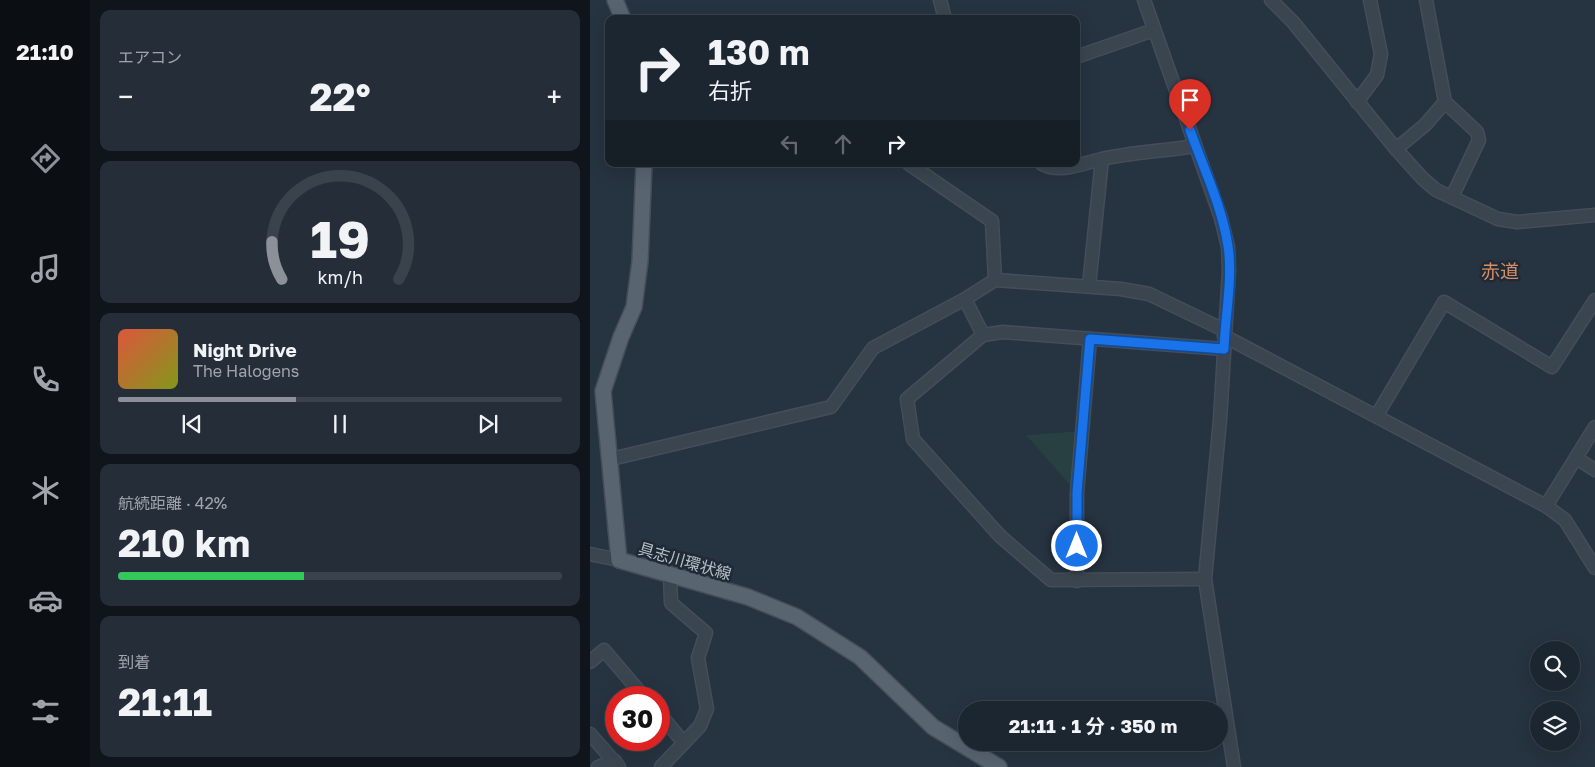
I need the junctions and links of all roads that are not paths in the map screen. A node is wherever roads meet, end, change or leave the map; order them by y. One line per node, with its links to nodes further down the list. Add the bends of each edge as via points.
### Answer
1 (615, 0): 7 (main road)
2 (940, 0): 8 (street)
3 (1144, 0): 9 (street)
4 (1271, 0): 11 (street, via 1293,22)
5 (1370, 0): 11 (street, via 1381,54 1377,75)
6 (1426, 0): 12 (street)
7 (621, 15)
8 (944, 15)
9 (1154, 30): 10 (street); 13 (street)
10 (1080, 56)
11 (1357, 102): 14 (street)
12 (1445, 102): 14 (street, via 1425,125); 21 (street, via 1477,132 1479,140)
13 (1195, 146): 15 (street); 27 (street, via 1228,247)
14 (1396, 149): 21 (street, via 1422,179)
15 (1102, 159): 16 (street); 24 (street)
16 (1080, 166)
17 (644, 167): 34 (main road, 具志川環状線, via 640,261 634,307 602,391)
18 (913, 167): 23 (street, via 992,221)
19 (1048, 167): 20 (street)
20 (1076, 167)
21 (1452, 197): 22 (street, via 1498,219 1517,222)
22 (1595, 215)
23 (995, 280): 24 (street); 25 (street)
24 (1089, 286): 27 (street, via 1149,294)
25 (966, 299): 28 (street); 34 (street, via 874,348 832,407)
26 (1595, 300): 31 (street, via 1552,368 1444,302)
27 (1224, 333): 30 (street); 31 (street)
28 (983, 335): 29 (street, via 1004,332); 42 (street, via 907,399 913,439 1000,536 1051,580)
29 (1090, 339): 30 (street); 42 (street, via 1077,493)
30 (1224, 349): 41 (street)
31 (1377, 415): 36 (street)
32 (1595, 427): 33 (street)
33 (1576, 458): 35 (street); 36 (street)
34 (611, 459): 38 (main road, 具志川環状線)
35 (1595, 470)
36 (1546, 506): 39 (street, via 1565,520)
37 (590, 554): 38 (street)
38 (619, 560): 40 (main road, 具志川環状線)
39 (1595, 568)
40 (670, 576): 47 (street, via 671,603 706,633 698,658 707,709 700,726); 51 (main road, 具志川環状線, via 773,606 819,629 860,657 933,727)
41 (1205, 579): 42 (street); 52 (street)
42 (1077, 582)
43 (590, 662): 44 (street, via 604,650)
44 (635, 686)
45 (670, 726): 47 (street)
46 (590, 734): 48 (street)
47 (684, 743): 50 (street)
48 (617, 764): 49 (street)
49 (598, 767)
50 (661, 767)
51 (999, 767)
52 (1234, 767)

